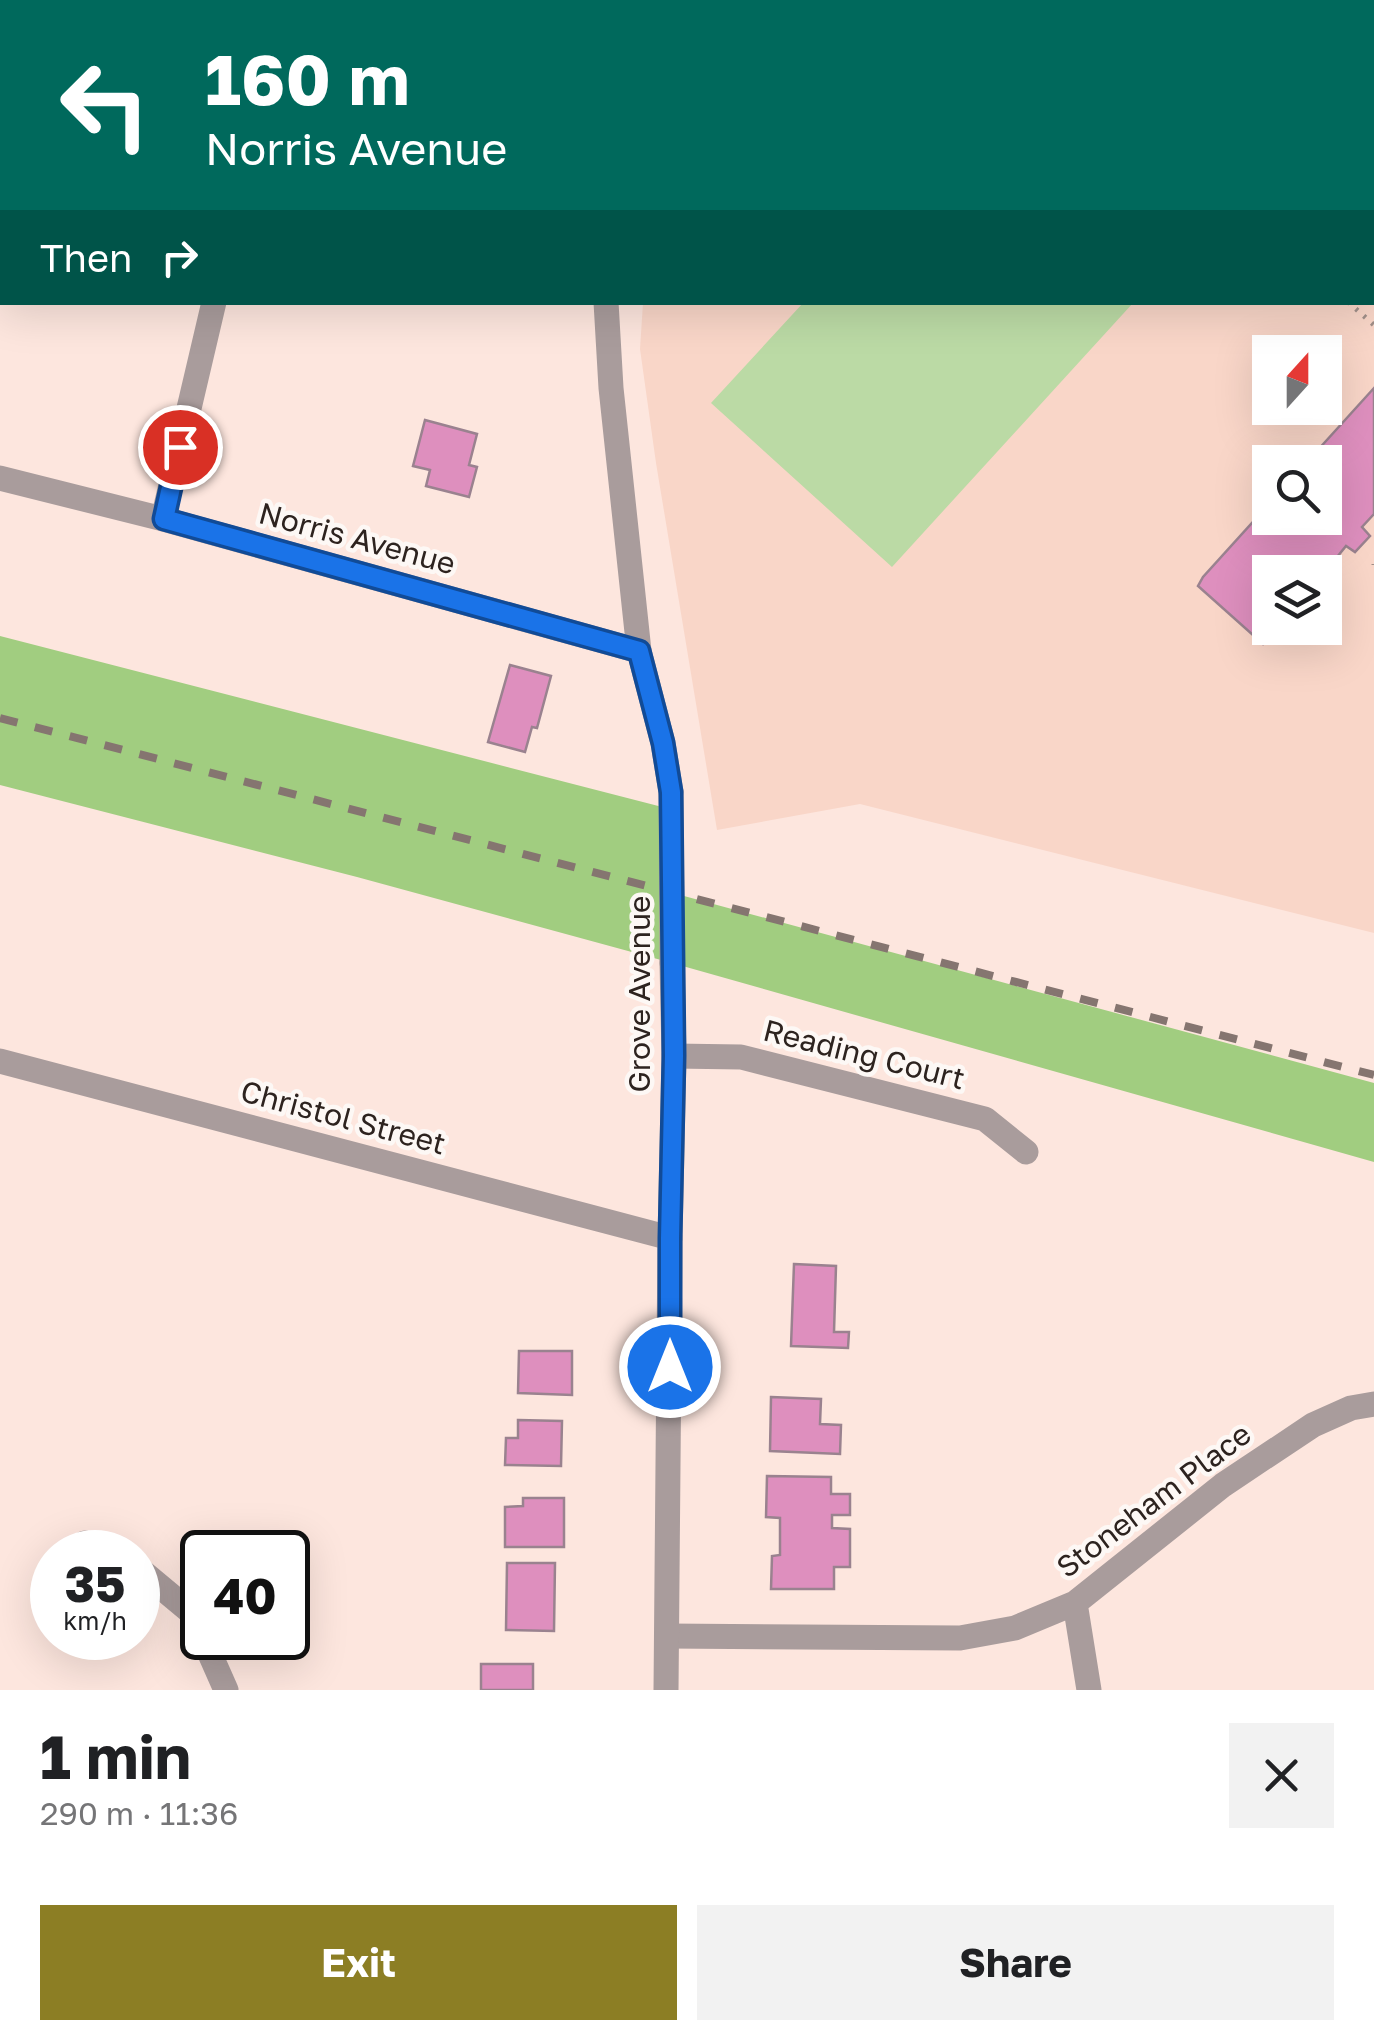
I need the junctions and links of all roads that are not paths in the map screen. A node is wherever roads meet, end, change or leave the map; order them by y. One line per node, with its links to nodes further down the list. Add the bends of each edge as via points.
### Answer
1 (213, 305): 4 (street)
2 (606, 305): 5 (street, Grove Avenue)
3 (0, 478): 4 (street, Norris Avenue)
4 (164, 519): 5 (street, Norris Avenue)
5 (639, 651): 6 (street, Grove Avenue, bridge, via 671,792)
6 (674, 1056): 8 (street, Reading Court, via 741,1057 986,1119); 9 (street, Grove Avenue)
7 (0, 1061): 9 (street, Christol Street)
8 (1026, 1152)
9 (670, 1238): 14 (street, Grove Avenue)
10 (1374, 1404): 13 (street, Stoneham Place, via 1313,1425 1223,1485)
11 (160, 1586): 12 (street)
12 (180, 1603)
13 (1075, 1603): 14 (street, Stoneham Place, via 1014,1628 960,1638); 18 (street)
14 (667, 1636): 17 (street, Grove Avenue)
15 (213, 1660): 16 (street)
16 (226, 1690)
17 (666, 1690)
18 (1089, 1690)

